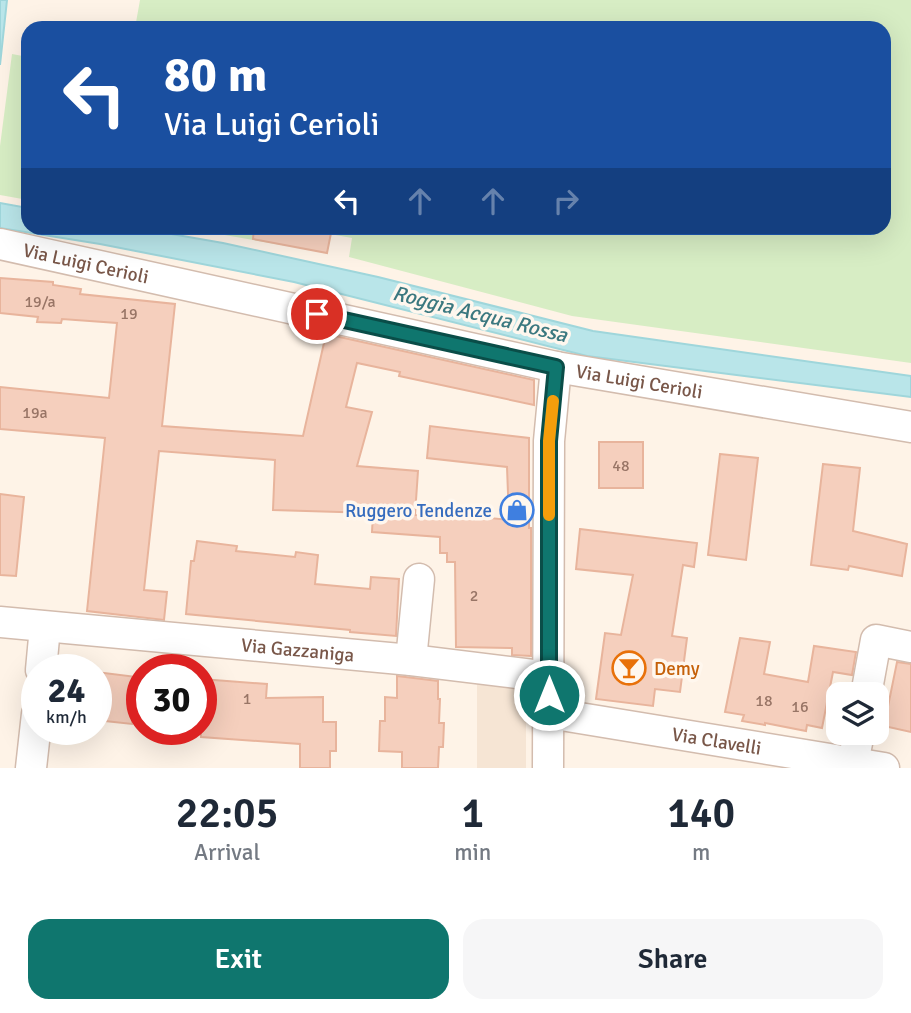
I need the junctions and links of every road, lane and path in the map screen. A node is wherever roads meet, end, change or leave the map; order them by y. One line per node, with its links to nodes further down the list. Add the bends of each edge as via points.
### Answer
1 (0, 244): 2 (street, Via Luigi Cerioli)
2 (556, 367): 3 (street, Via Luigi Cerioli); 10 (street, via 549,441)
3 (911, 427)
4 (419, 579): 9 (street)
5 (0, 622): 6 (street, Via Gazzaniga)
6 (45, 627): 8 (street); 9 (street, Via Gazzaniga)
7 (911, 647): 11 (street, via 876,640)
8 (42, 654)
9 (411, 660): 10 (street, Via Gazzaniga)
10 (549, 677): 12 (street)
11 (868, 682)
12 (548, 713): 14 (street, Via Clavelli); 16 (street)
13 (34, 745): 15 (street)
14 (855, 754): 17 (street, Via Clavelli)
15 (32, 768)
16 (548, 768)
17 (884, 768)

